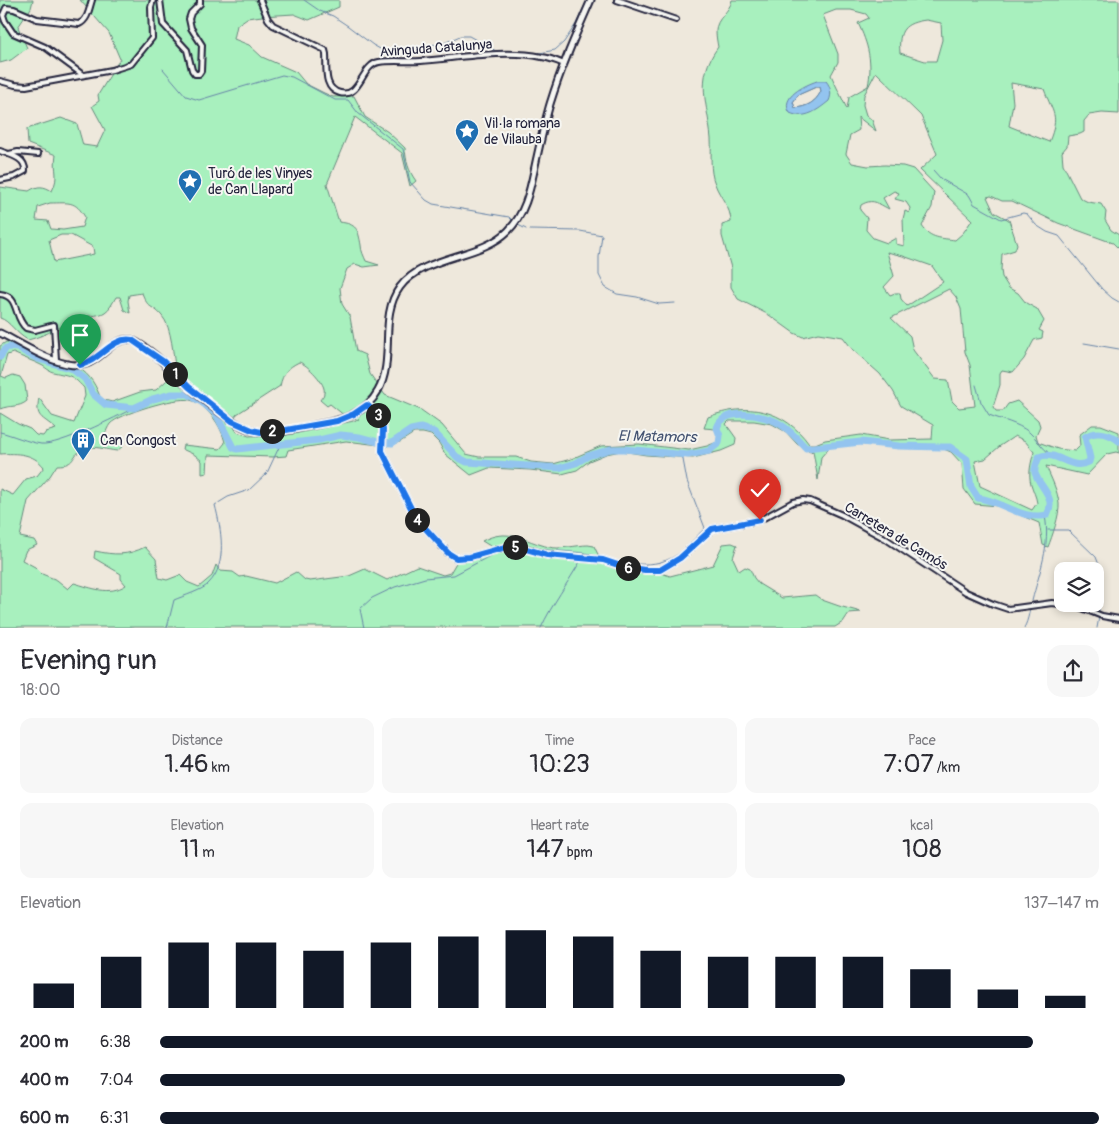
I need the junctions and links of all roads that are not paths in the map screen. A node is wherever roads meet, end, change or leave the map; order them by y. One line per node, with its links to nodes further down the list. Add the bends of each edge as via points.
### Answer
1 (92, 0): 10 (street, via 86,17 78,24 37,19 11,8 4,12 4,19 13,33 45,47)
2 (153, 0): 10 (street, via 152,38 134,61 124,67)
3 (160, 0): 4 (street, via 163,24 187,50 195,74 201,71 202,45 189,19)
4 (200, 0)
5 (260, 0): 9 (street, Avinguda Catalunya, via 273,25 325,50 328,83 341,94 350,93 361,82 368,67 377,62 504,54 538,56)
6 (590, 0): 9 (street)
7 (617, 0): 8 (street)
8 (676, 20)
9 (564, 64): 19 (street, via 547,116 528,198 519,217 494,242 420,271 400,287 391,304 385,372)
10 (84, 75): 11 (street, via 26,86)
11 (0, 81)
12 (0, 151): 13 (street)
13 (9, 154): 14 (street); 15 (street, via 24,163 24,171)
14 (38, 154)
15 (0, 180)
16 (0, 294): 18 (street, via 11,298 26,328 36,330 54,325)
17 (0, 333): 18 (street, via 25,348)
18 (56, 360): 19 (street, via 87,363 118,342 132,340 164,362 232,421 261,432 337,421)
19 (367, 405): 20 (street, Carretera de Camós, via 381,418 384,458 416,518 456,558 506,547 660,570 680,558 712,529 760,520 803,500 870,530 966,592 992,604 1008,608 1052,603 1077,606)
20 (1119, 619)

